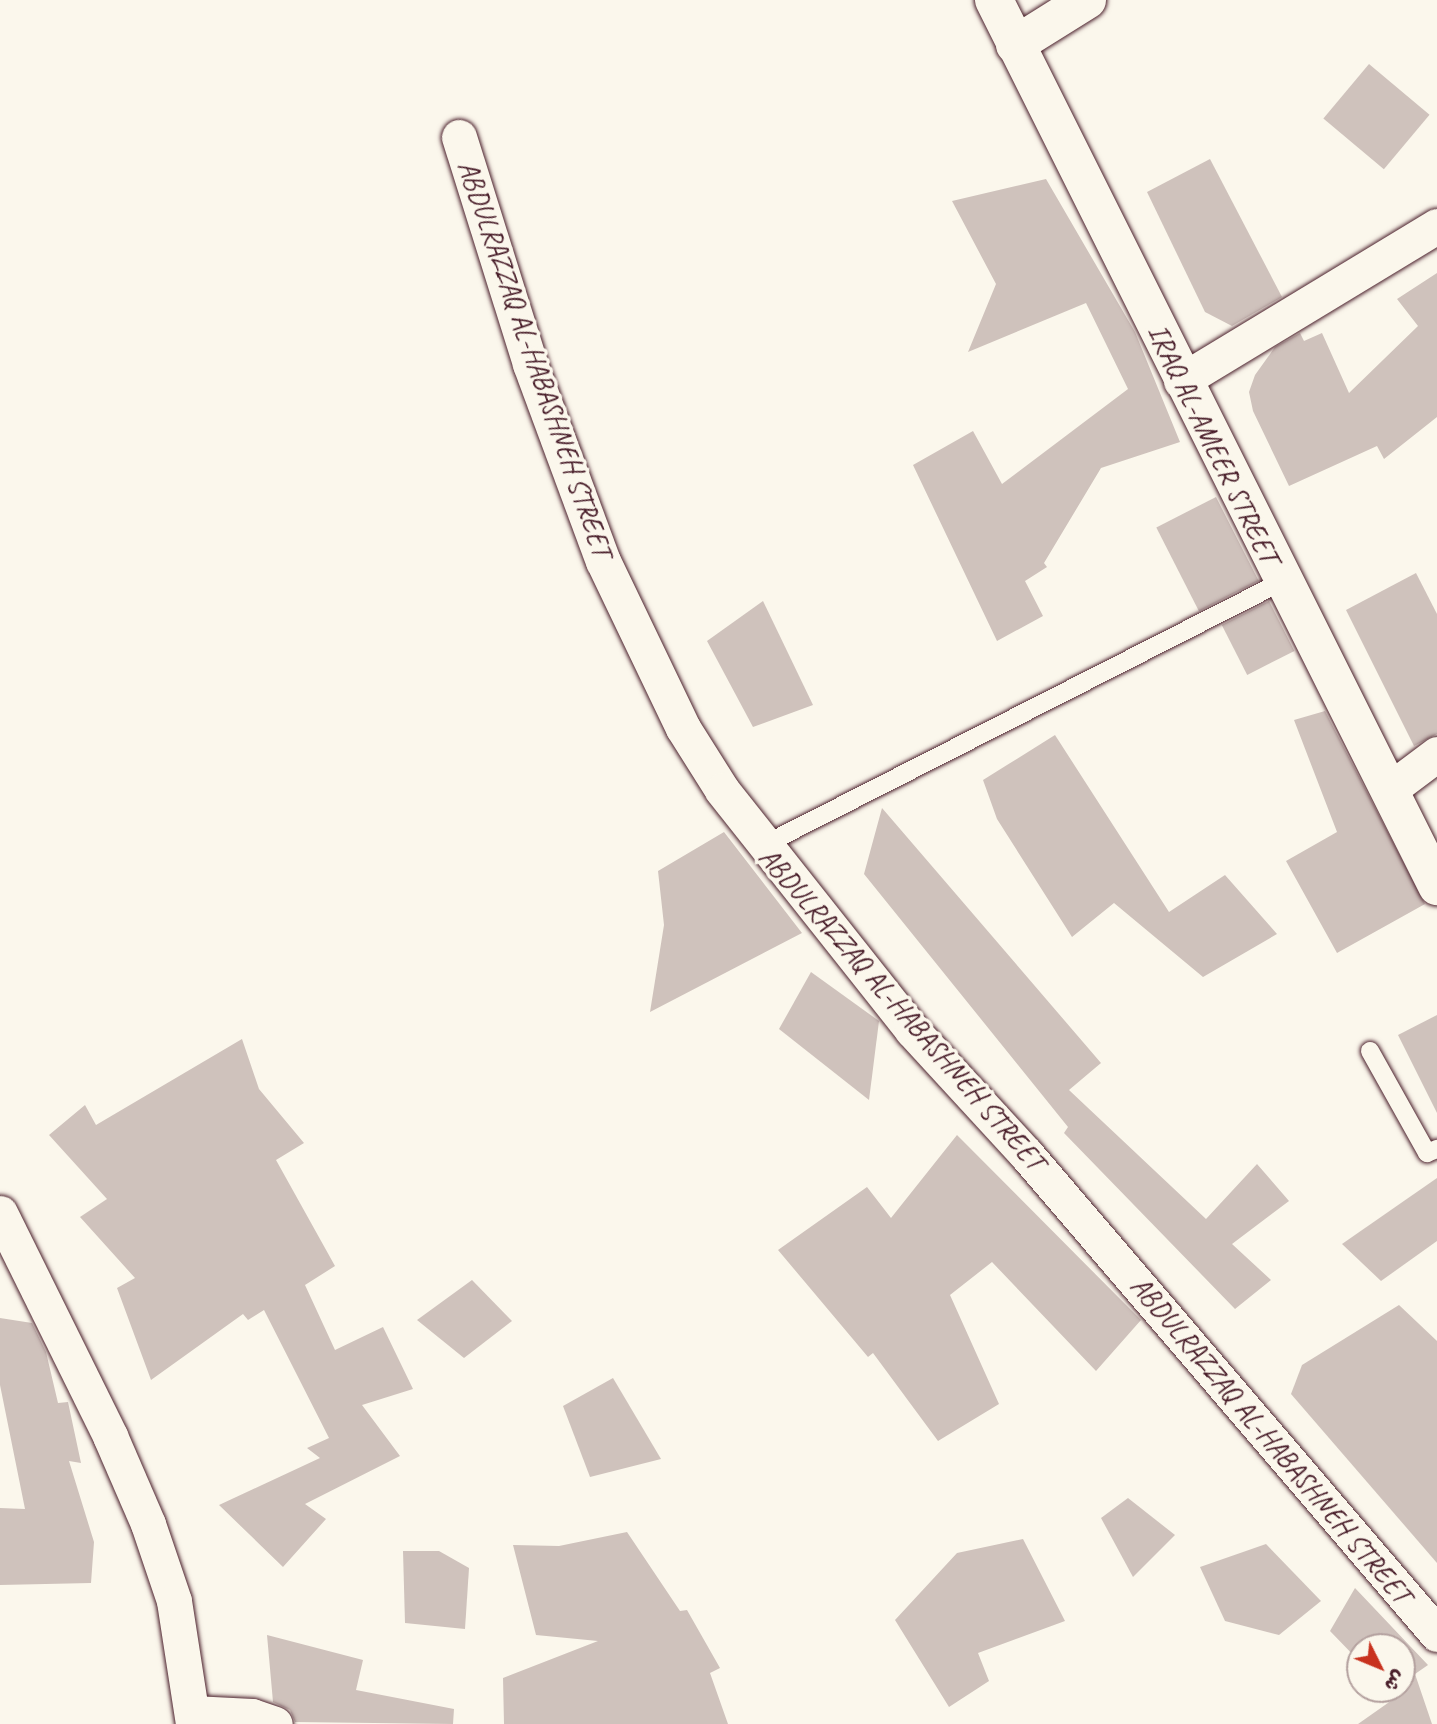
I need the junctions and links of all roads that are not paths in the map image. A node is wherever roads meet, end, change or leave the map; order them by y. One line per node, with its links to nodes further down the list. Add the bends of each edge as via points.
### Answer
1 (994, 0): 3 (main road, IRAQ AL-AMEER STREET)
2 (1087, 0): 3 (main road)
3 (1015, 45): 6 (main road, IRAQ AL-AMEER STREET)
4 (459, 136): 10 (street, ABDULRAZZAQ AL-HABASHNEH STREET, via 530,364 603,561 683,728)
5 (1437, 226): 6 (street)
6 (1181, 381): 7 (main road, IRAQ AL-AMEER STREET)
7 (1281, 582): 9 (main road, IRAQ AL-AMEER STREET); 10 (lane)
8 (1437, 754): 9 (street)
9 (1389, 790): 11 (main road, IRAQ AL-AMEER STREET)
10 (762, 846): 15 (street, ABDULRAZZAQ AL-HABASHNEH STREET, via 912,1030 1026,1154)
11 (1437, 886)
12 (1370, 1051): 13 (lane, via 1427,1153)
13 (1437, 1149)
14 (0, 1213): 16 (street, via 110,1436 148,1524 174,1601)
15 (1437, 1634)
16 (192, 1718): 17 (street, via 252,1716)
17 (275, 1724)

